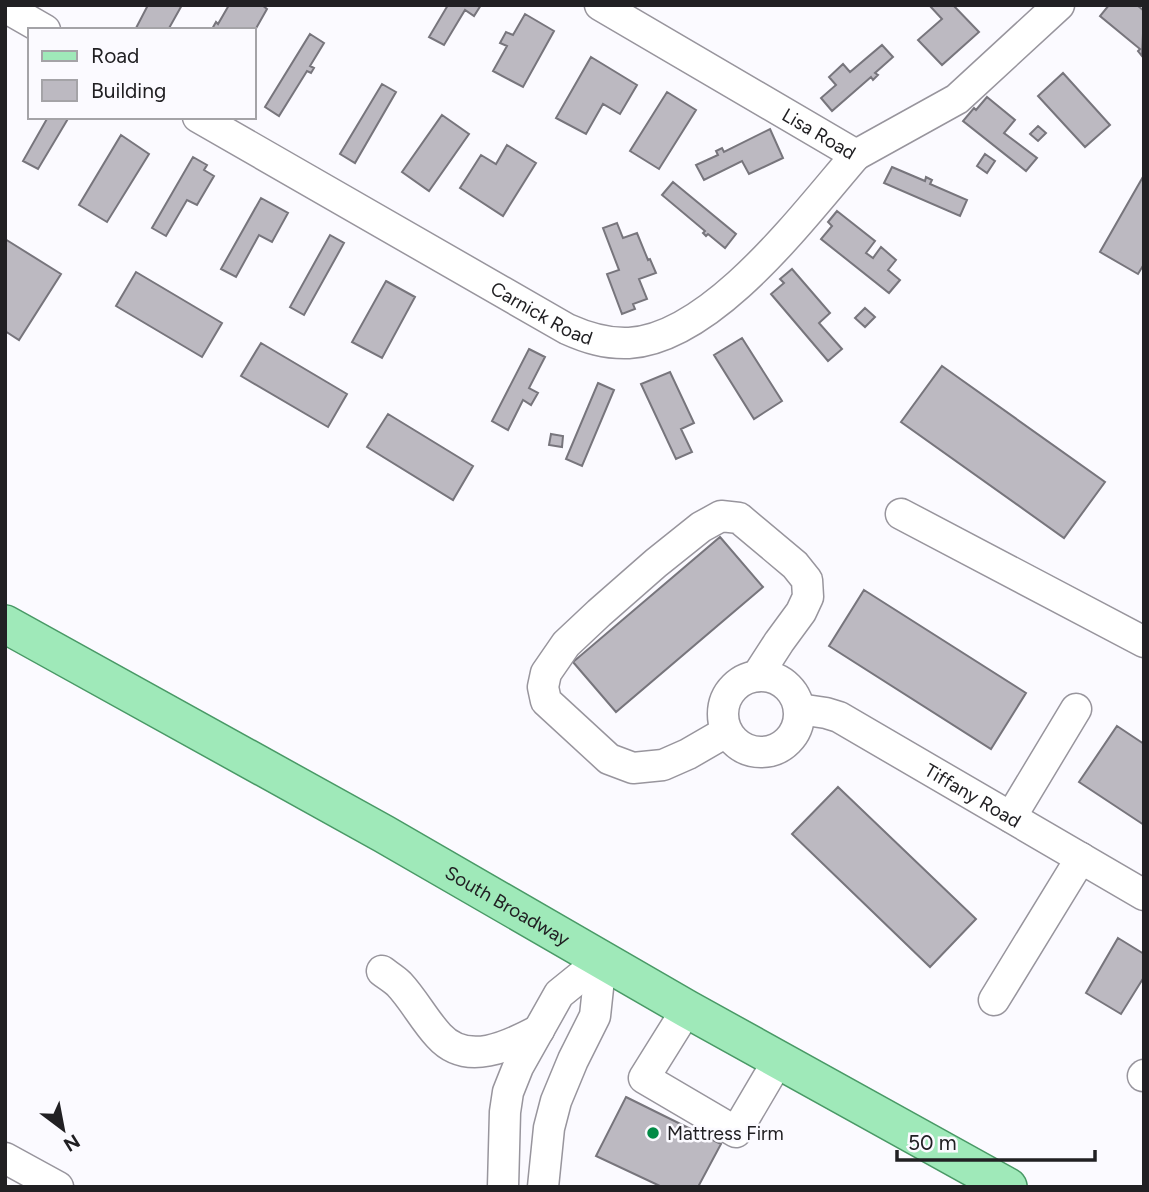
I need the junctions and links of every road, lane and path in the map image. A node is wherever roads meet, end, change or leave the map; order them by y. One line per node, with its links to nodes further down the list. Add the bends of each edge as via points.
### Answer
1 (600, 5): 6 (street, Lisa Road)
2 (1059, 5): 6 (street, Lisa Road, via 957,99)
3 (5, 7): 4 (street)
4 (42, 28)
5 (201, 119): 6 (street, Carnick Road, via 567,329 611,343 655,338 724,298 776,248)
6 (856, 155)
7 (901, 514): 9 (street)
8 (5, 624): 17 (main road, South Broadway)
9 (1144, 642)
10 (757, 676): 11 (street, via 781,681); 13 (street, via 745,679 727,695 723,707); 13 (street, via 802,612 808,597 807,580 739,518 721,516 599,613 566,644 546,673 546,701 608,759 633,768 663,765)
11 (799, 709): 13 (street, via 796,731 769,752 744,749); 14 (street, Tiffany Road, via 839,717)
12 (1076, 709): 14 (street)
13 (726, 732)
14 (1011, 817): 15 (street, Tiffany Road)
15 (1081, 858): 16 (street, Tiffany Road); 19 (street)
16 (1144, 895)
17 (601, 960): 20 (main road, South Broadway); 21 (street, via 559,994); 26 (street, via 595,1016 556,1101)
18 (382, 971): 21 (street, via 398,983 441,1039 458,1049 496,1050)
19 (994, 1000)
20 (687, 1009): 22 (main road, South Broadway); 22 (street, via 644,1078 736,1132)
21 (538, 1030): 25 (street, via 508,1092)
22 (779, 1059): 27 (main road, South Broadway)
23 (5, 1158): 24 (street)
24 (58, 1187)
25 (503, 1187)
26 (542, 1187)
27 (1008, 1187)

